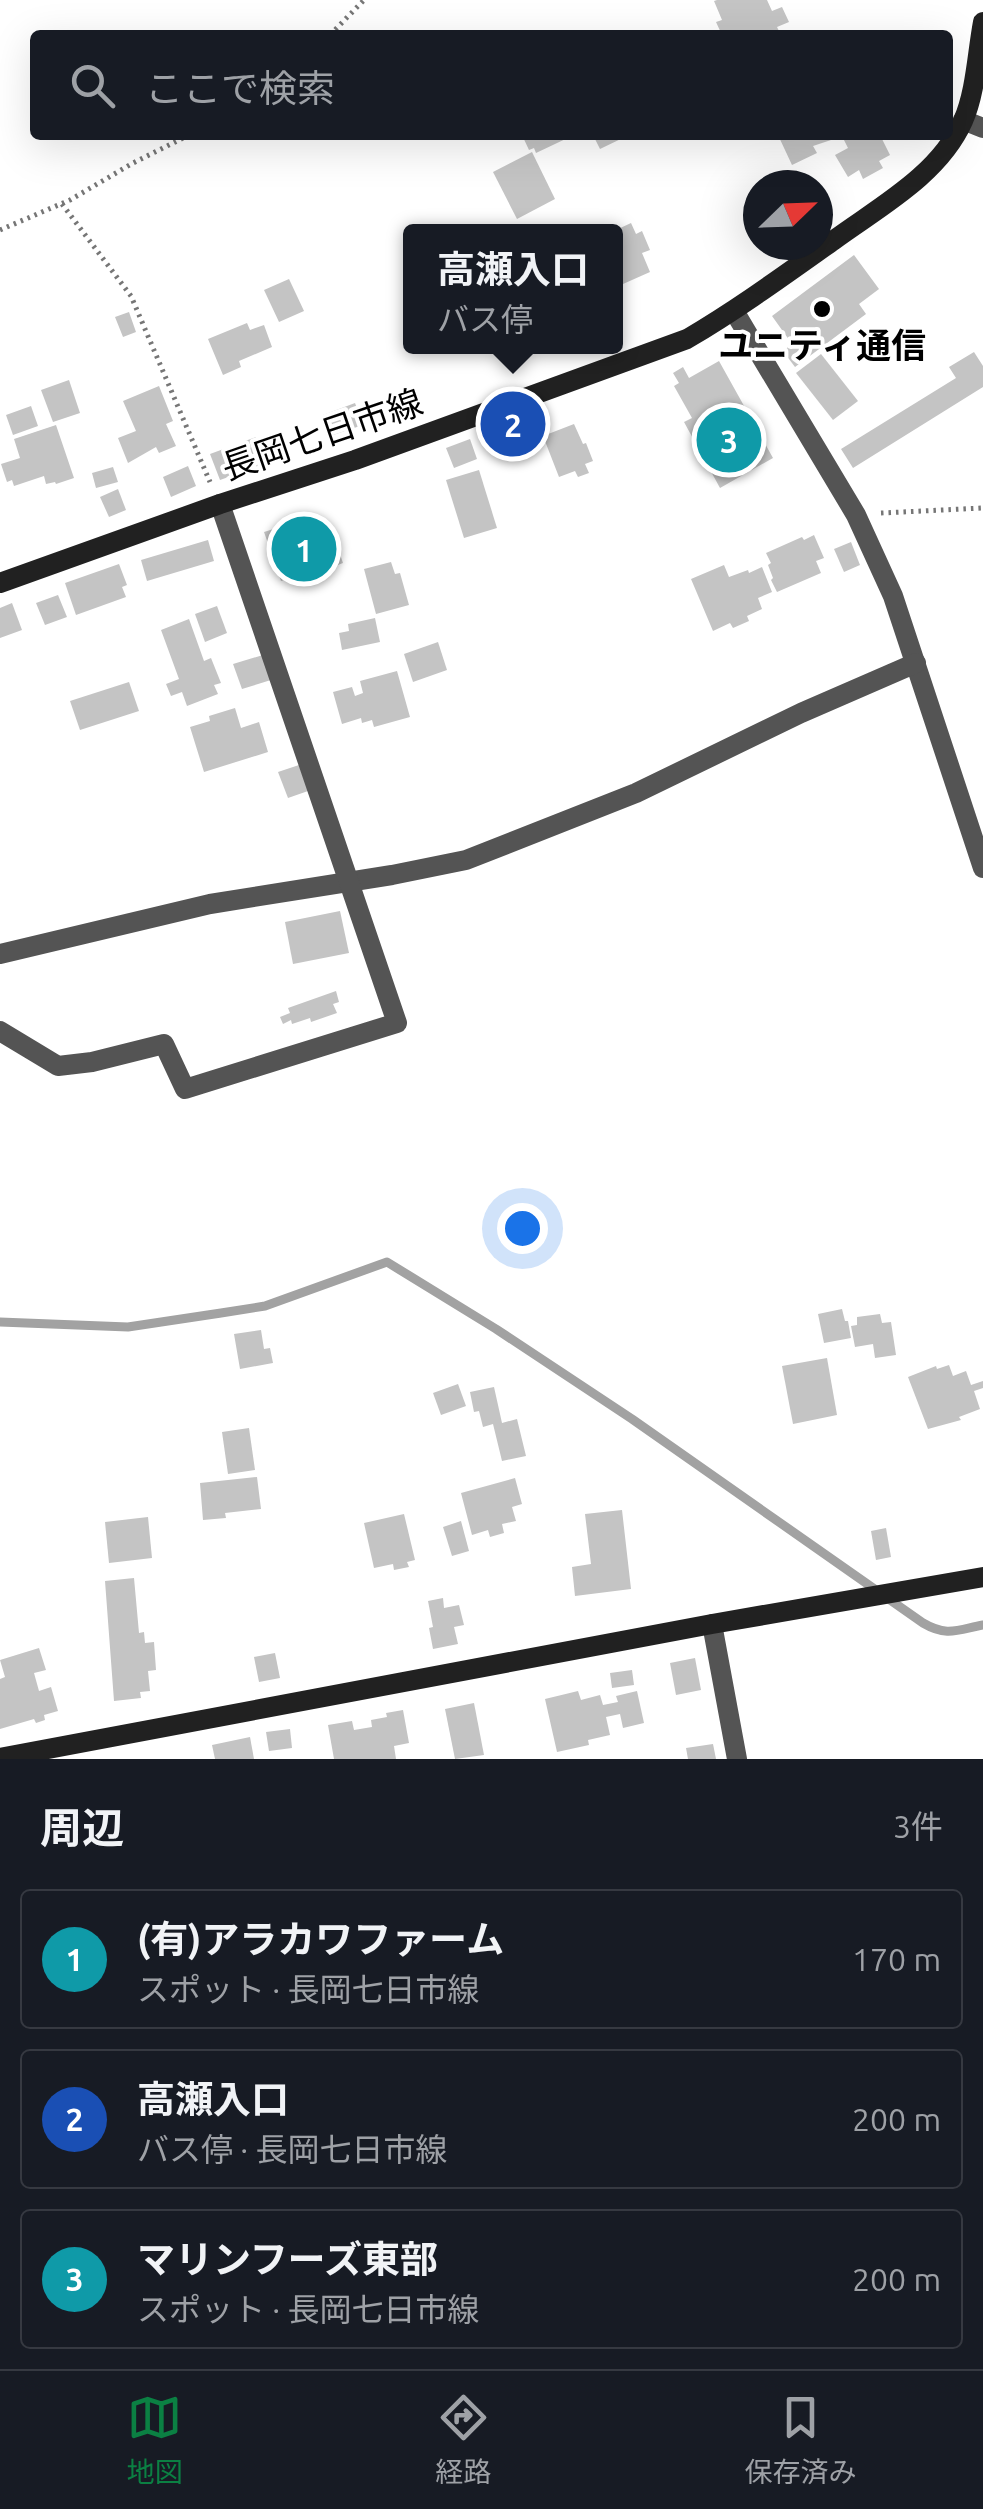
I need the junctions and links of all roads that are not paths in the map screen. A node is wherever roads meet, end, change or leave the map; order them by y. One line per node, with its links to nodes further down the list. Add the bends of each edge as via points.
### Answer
1 (983, 22): 2 (main road, 長岡七日市線)
2 (973, 124): 3 (main road, 長岡七日市線, via 898,196)
3 (734, 311): 4 (main road, 長岡七日市線, via 687,339); 6 (street, via 856,515)
4 (220, 504): 5 (main road, 長岡七日市線); 8 (street)
5 (0, 583)
6 (916, 663): 7 (street); 8 (street, via 574,819 466,860)
7 (983, 868)
8 (350, 881): 9 (street, via 210,904); 10 (street, via 397,1023 185,1090 164,1044 58,1066)
9 (0, 954)
10 (0, 1031)
11 (983, 1578): 12 (main road)
12 (712, 1624): 13 (main road); 14 (street)
13 (0, 1758)
14 (737, 1759)

